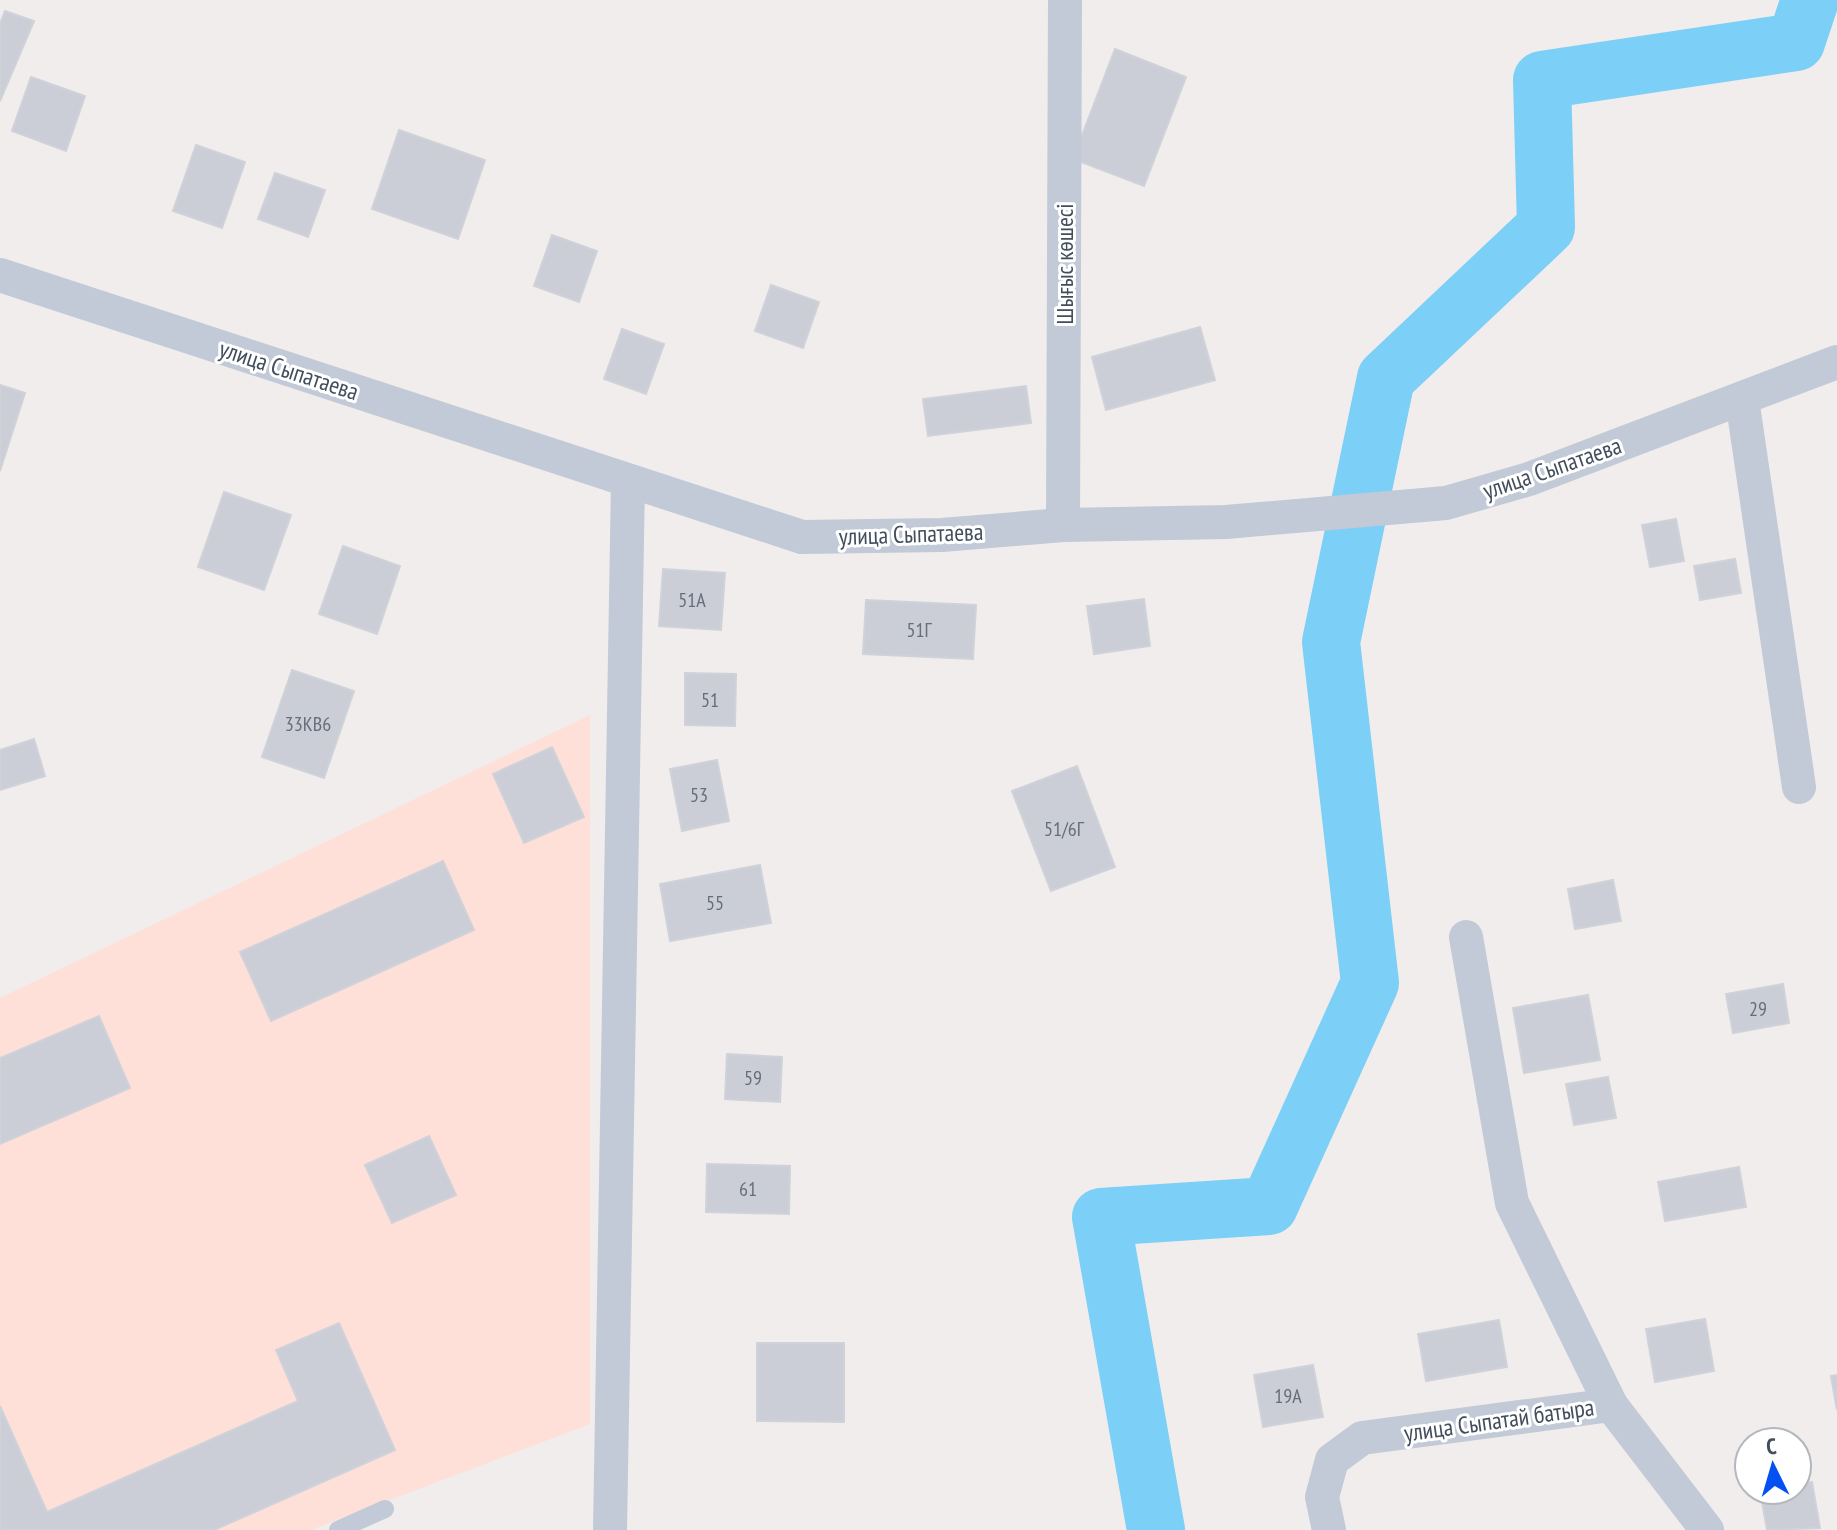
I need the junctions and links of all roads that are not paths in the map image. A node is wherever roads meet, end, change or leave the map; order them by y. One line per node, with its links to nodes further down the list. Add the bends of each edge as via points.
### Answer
1 (1063, 1): 6 (street, Шығыс көшесі)
2 (0, 275): 5 (street, улица Сыпатаева)
3 (1837, 362): 4 (street, улица Сыпатаева)
4 (1742, 399): 6 (street, улица Сыпатаева, via 1529,479 1446,503 1226,522); 7 (street)
5 (628, 481): 6 (street, улица Сыпатаева, via 802,537 942,535); 12 (street)
6 (1063, 525)
7 (1799, 787)
8 (1466, 937): 9 (street, via 1512,1203)
9 (1611, 1405): 13 (street, улица Сыпатай батыра, via 1362,1438 1332,1460 1322,1497); 14 (street, улица Сыпатай батыра)
10 (385, 1509): 11 (lane)
11 (338, 1530)
12 (610, 1530)
13 (1329, 1530)
14 (1707, 1530)

